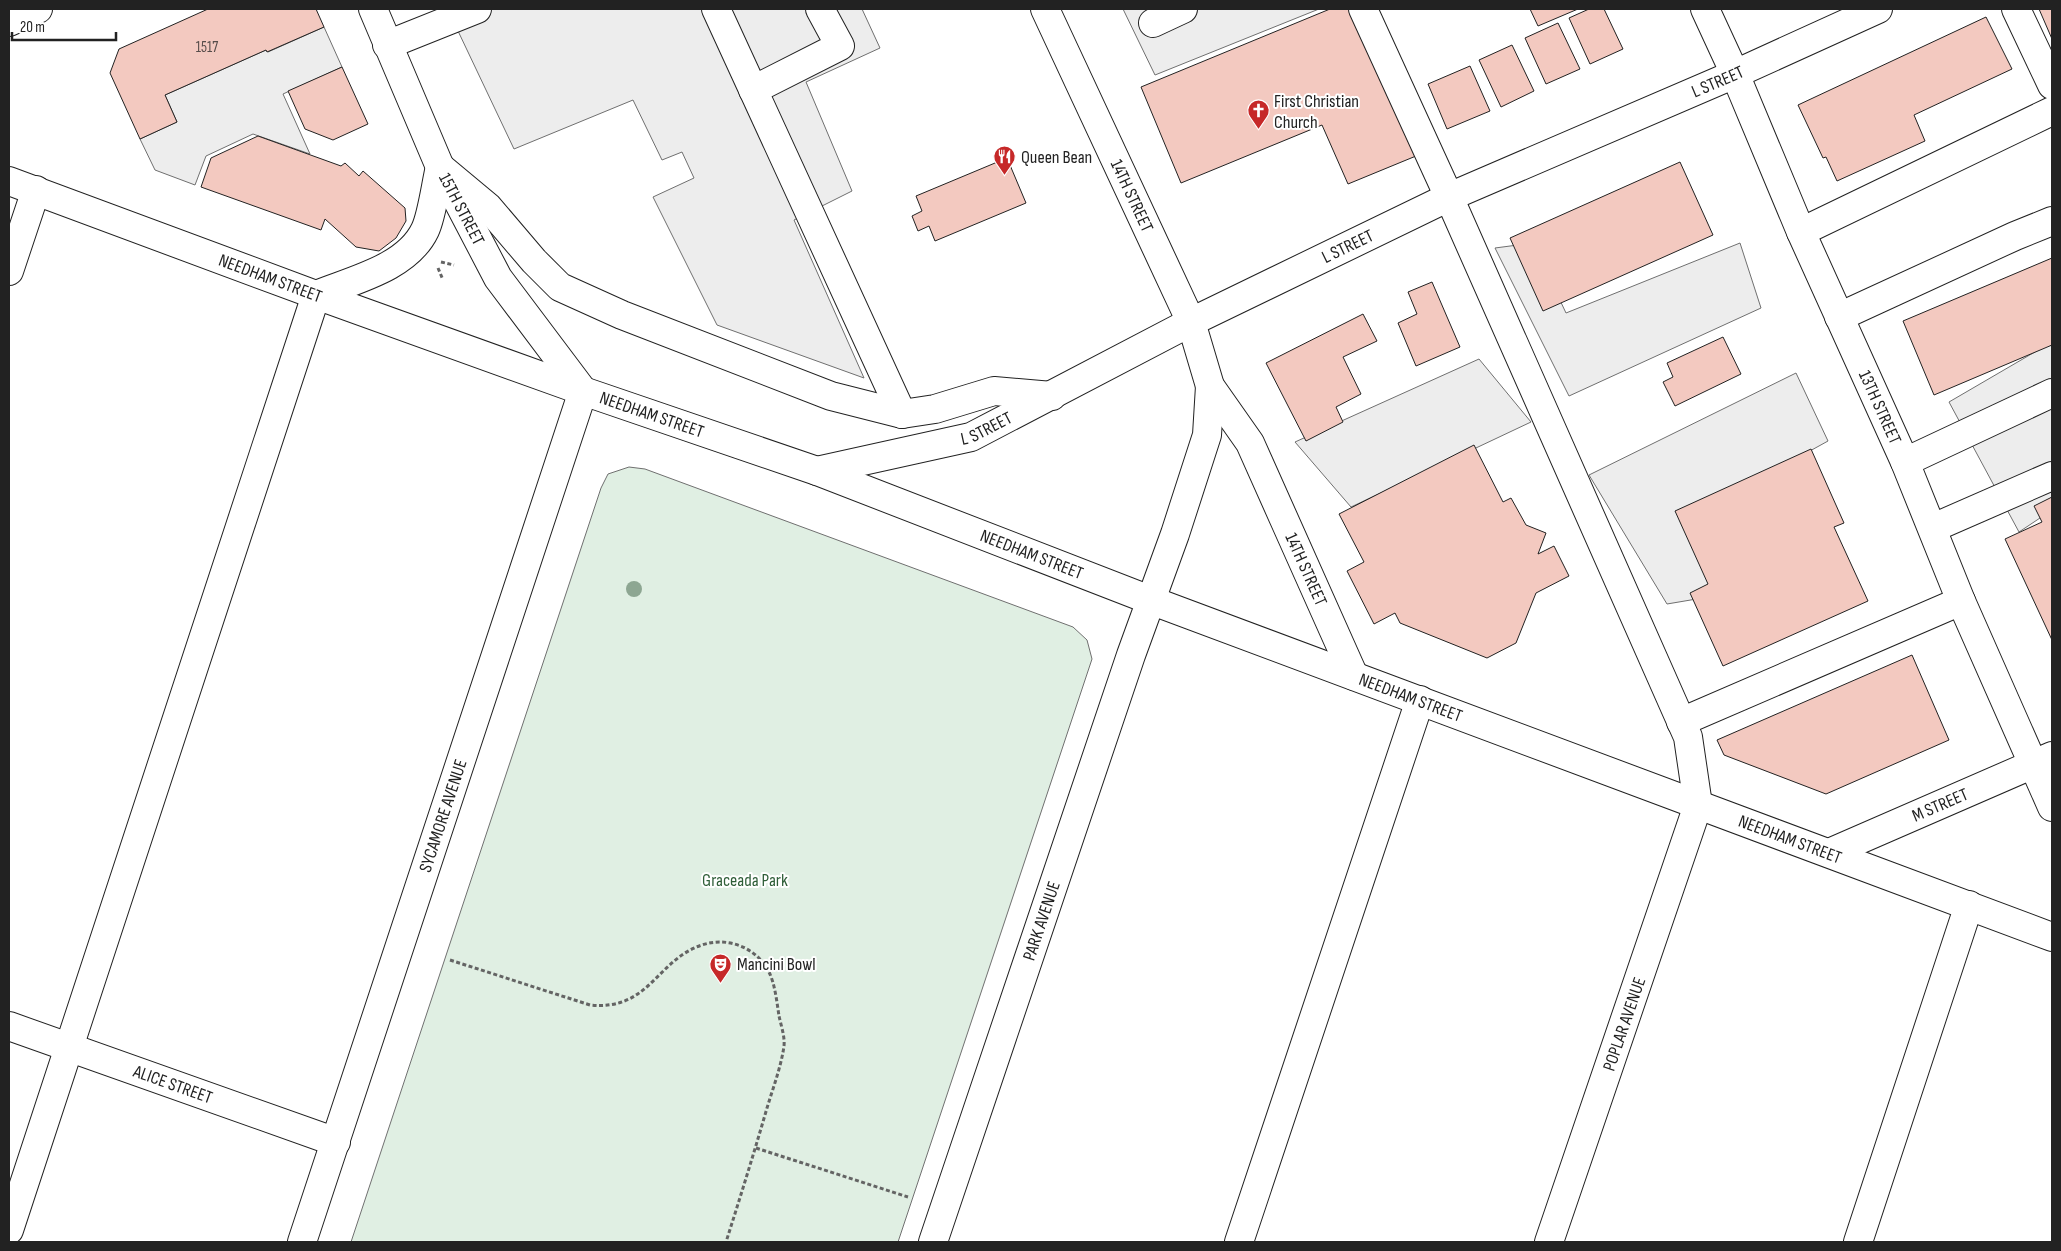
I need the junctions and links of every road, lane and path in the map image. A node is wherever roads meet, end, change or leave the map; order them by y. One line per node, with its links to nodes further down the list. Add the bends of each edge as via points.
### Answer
1 (38, 9): 12 (main road)
2 (373, 9): 14 (main road, 15TH STREET)
3 (477, 9): 14 (main road)
4 (716, 9): 17 (main road)
5 (820, 9): 17 (main road, via 840,46)
6 (1045, 9): 30 (main road, 14TH STREET)
7 (1184, 9): 13 (main road)
8 (1363, 9): 22 (main road)
9 (1705, 9): 15 (main road, 13TH STREET)
10 (1878, 9): 15 (main road, L STREET)
11 (2016, 9): 16 (main road)
12 (9, 22)
13 (1153, 23)
14 (387, 45): 19 (main road, 15TH STREET)
15 (1735, 74): 22 (main road, L STREET); 24 (main road, 13TH STREET)
16 (2052, 85)
17 (752, 90): 35 (main road)
18 (2052, 111): 24 (main road)
19 (440, 167): 28 (main road, via 426,230 410,252 390,265); 32 (main road, 15TH STREET, via 498,278); 35 (main road, via 488,207 560,287 622,315 831,396)
20 (9, 181): 21 (main road, NEEDHAM STREET)
21 (36, 190): 26 (main road); 28 (main road, NEEDHAM STREET)
22 (1449, 197): 30 (main road, L STREET); 44 (main road)
23 (2052, 221): 29 (main road)
24 (1801, 232): 29 (main road, 13TH STREET)
25 (434, 261): 27 (path)
26 (9, 270)
27 (443, 280)
28 (316, 295): 32 (main road, NEEDHAM STREET); 53 (main road)
29 (1840, 317): 36 (main road, 13TH STREET)
30 (1191, 322): 31 (main road, 14TH STREET); 34 (main road, L STREET)
31 (1210, 386): 40 (main road, 14TH STREET, via 1207,435); 42 (main road, 14TH STREET, via 1250,443)
32 (583, 391): 37 (main road, NEEDHAM STREET); 54 (main road, SYCAMORE AVENUE)
33 (2052, 392): 36 (main road)
34 (1052, 396): 35 (main road, via 994,391 935,409); 37 (main road, L STREET, via 971,438)
35 (902, 414)
36 (1905, 462): 39 (main road, 13TH STREET)
37 (818, 471): 40 (main road, NEEDHAM STREET)
38 (2052, 476): 39 (main road)
39 (1933, 528): 41 (main road, 13TH STREET)
40 (1150, 600): 42 (main road, NEEDHAM STREET); 60 (main road, PARK AVENUE)
41 (1961, 601): 44 (main road); 45 (main road, 13TH STREET)
42 (1354, 676): 43 (main road, NEEDHAM STREET)
43 (1420, 700): 46 (main road, NEEDHAM STREET); 61 (main road)
44 (1681, 722): 46 (main road, via 1688,737)
45 (2043, 760): 47 (main road, 13TH STREET); 48 (main road, M STREET)
46 (1698, 805): 48 (main road, NEEDHAM STREET); 62 (main road, POPLAR AVENUE)
47 (2052, 807)
48 (1829, 853): 49 (main road, NEEDHAM STREET)
49 (1969, 905): 50 (main road, NEEDHAM STREET); 63 (main road)
50 (2052, 937)
51 (450, 960): 55 (path, via 605,1007 636,997 675,962 701,945 719,941 737,944 756,953 769,972 784,1044)
52 (9, 1026): 53 (main road, ALICE STREET)
53 (69, 1048): 54 (main road, ALICE STREET); 57 (main road)
54 (336, 1142): 58 (main road, SYCAMORE AVENUE)
55 (756, 1148): 56 (path); 59 (path)
56 (908, 1198)
57 (9, 1230)
58 (302, 1242)
59 (726, 1242)
60 (933, 1242)
61 (1239, 1242)
62 (1549, 1242)
63 (1858, 1242)

